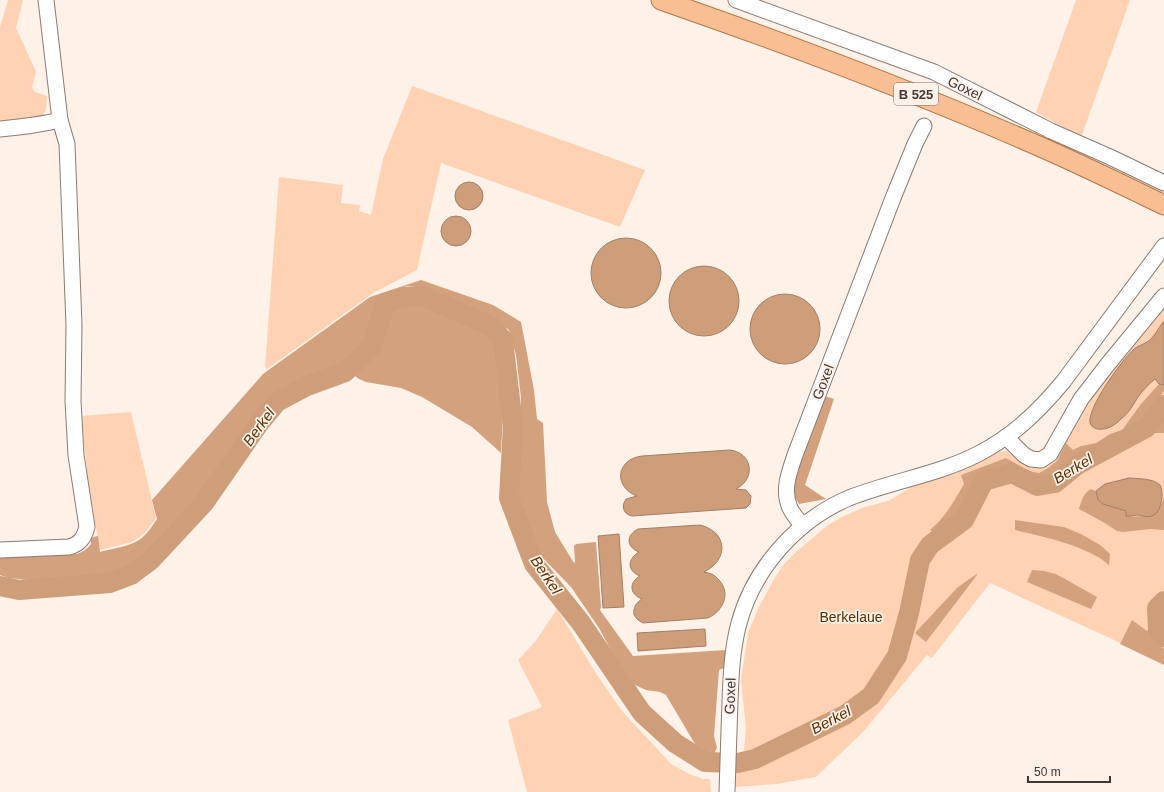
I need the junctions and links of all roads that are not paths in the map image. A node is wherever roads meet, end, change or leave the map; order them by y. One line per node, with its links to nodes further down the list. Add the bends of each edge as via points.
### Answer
1 (46, 0): 4 (street)
2 (661, 0): 8 (main road, B 525, via 813,54 922,97 1029,142)
3 (736, 0): 7 (street, Goxel, via 934,72 1051,131)
4 (60, 120): 6 (street, via 27,127); 13 (street, via 67,144 76,455 87,527 81,540 69,547)
5 (924, 126): 12 (street, Goxel, via 896,192 787,477 786,494 790,508)
6 (0, 129)
7 (1164, 183)
8 (1164, 205)
9 (1164, 246): 11 (street, Goxel, via 1063,382 1027,421)
10 (1164, 296): 11 (street, via 1081,399 1050,454 1041,460 1031,460)
11 (1006, 437): 12 (street, Goxel, via 961,462 846,500)
12 (803, 526): 14 (street, Goxel, via 765,567 752,590 739,623 731,671)
13 (0, 550)
14 (727, 789)

